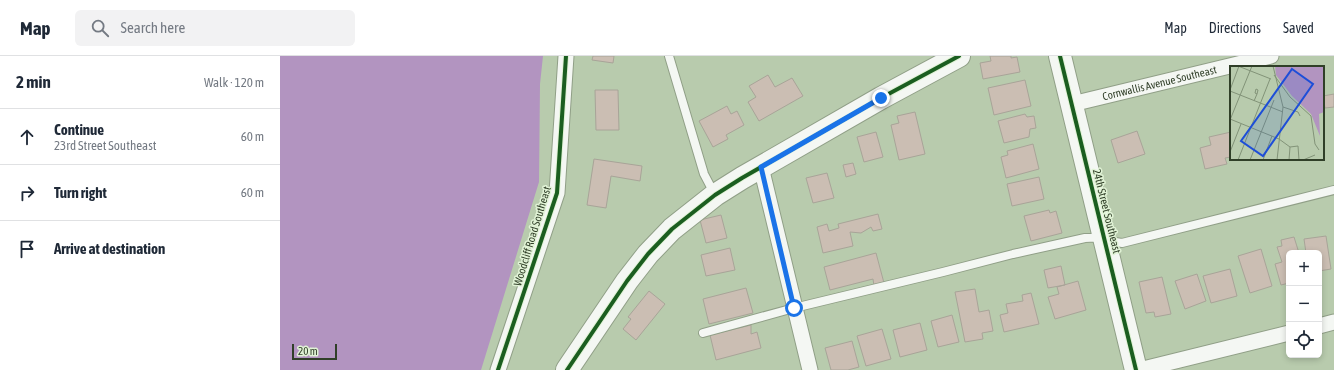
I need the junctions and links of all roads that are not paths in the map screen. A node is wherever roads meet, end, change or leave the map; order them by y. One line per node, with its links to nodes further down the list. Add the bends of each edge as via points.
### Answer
1 (566, 56): 16 (street, Woodcliff Road Southeast, via 557,193)
2 (669, 56): 9 (lane, via 704,174)
3 (959, 56): 7 (street)
4 (1060, 56): 6 (street, 24th Street Southeast)
5 (1271, 56): 6 (street, Cornwallis Avenue Southeast)
6 (1072, 104): 10 (street, 24th Street Southeast)
7 (761, 167): 9 (street); 11 (street)
8 (1334, 190): 10 (lane, via 1122,243)
9 (715, 196): 17 (street, via 672,229 648,254)
10 (1104, 239): 11 (lane, via 1085,238 1035,249); 19 (street, 24th Street Southeast)
11 (794, 308): 14 (lane); 18 (street)
12 (1334, 322): 13 (street)
13 (1322, 325)
14 (703, 333)
15 (1286, 334): 20 (street)
16 (498, 370)
17 (567, 370)
18 (810, 370)
19 (1136, 370)
20 (1139, 370)

